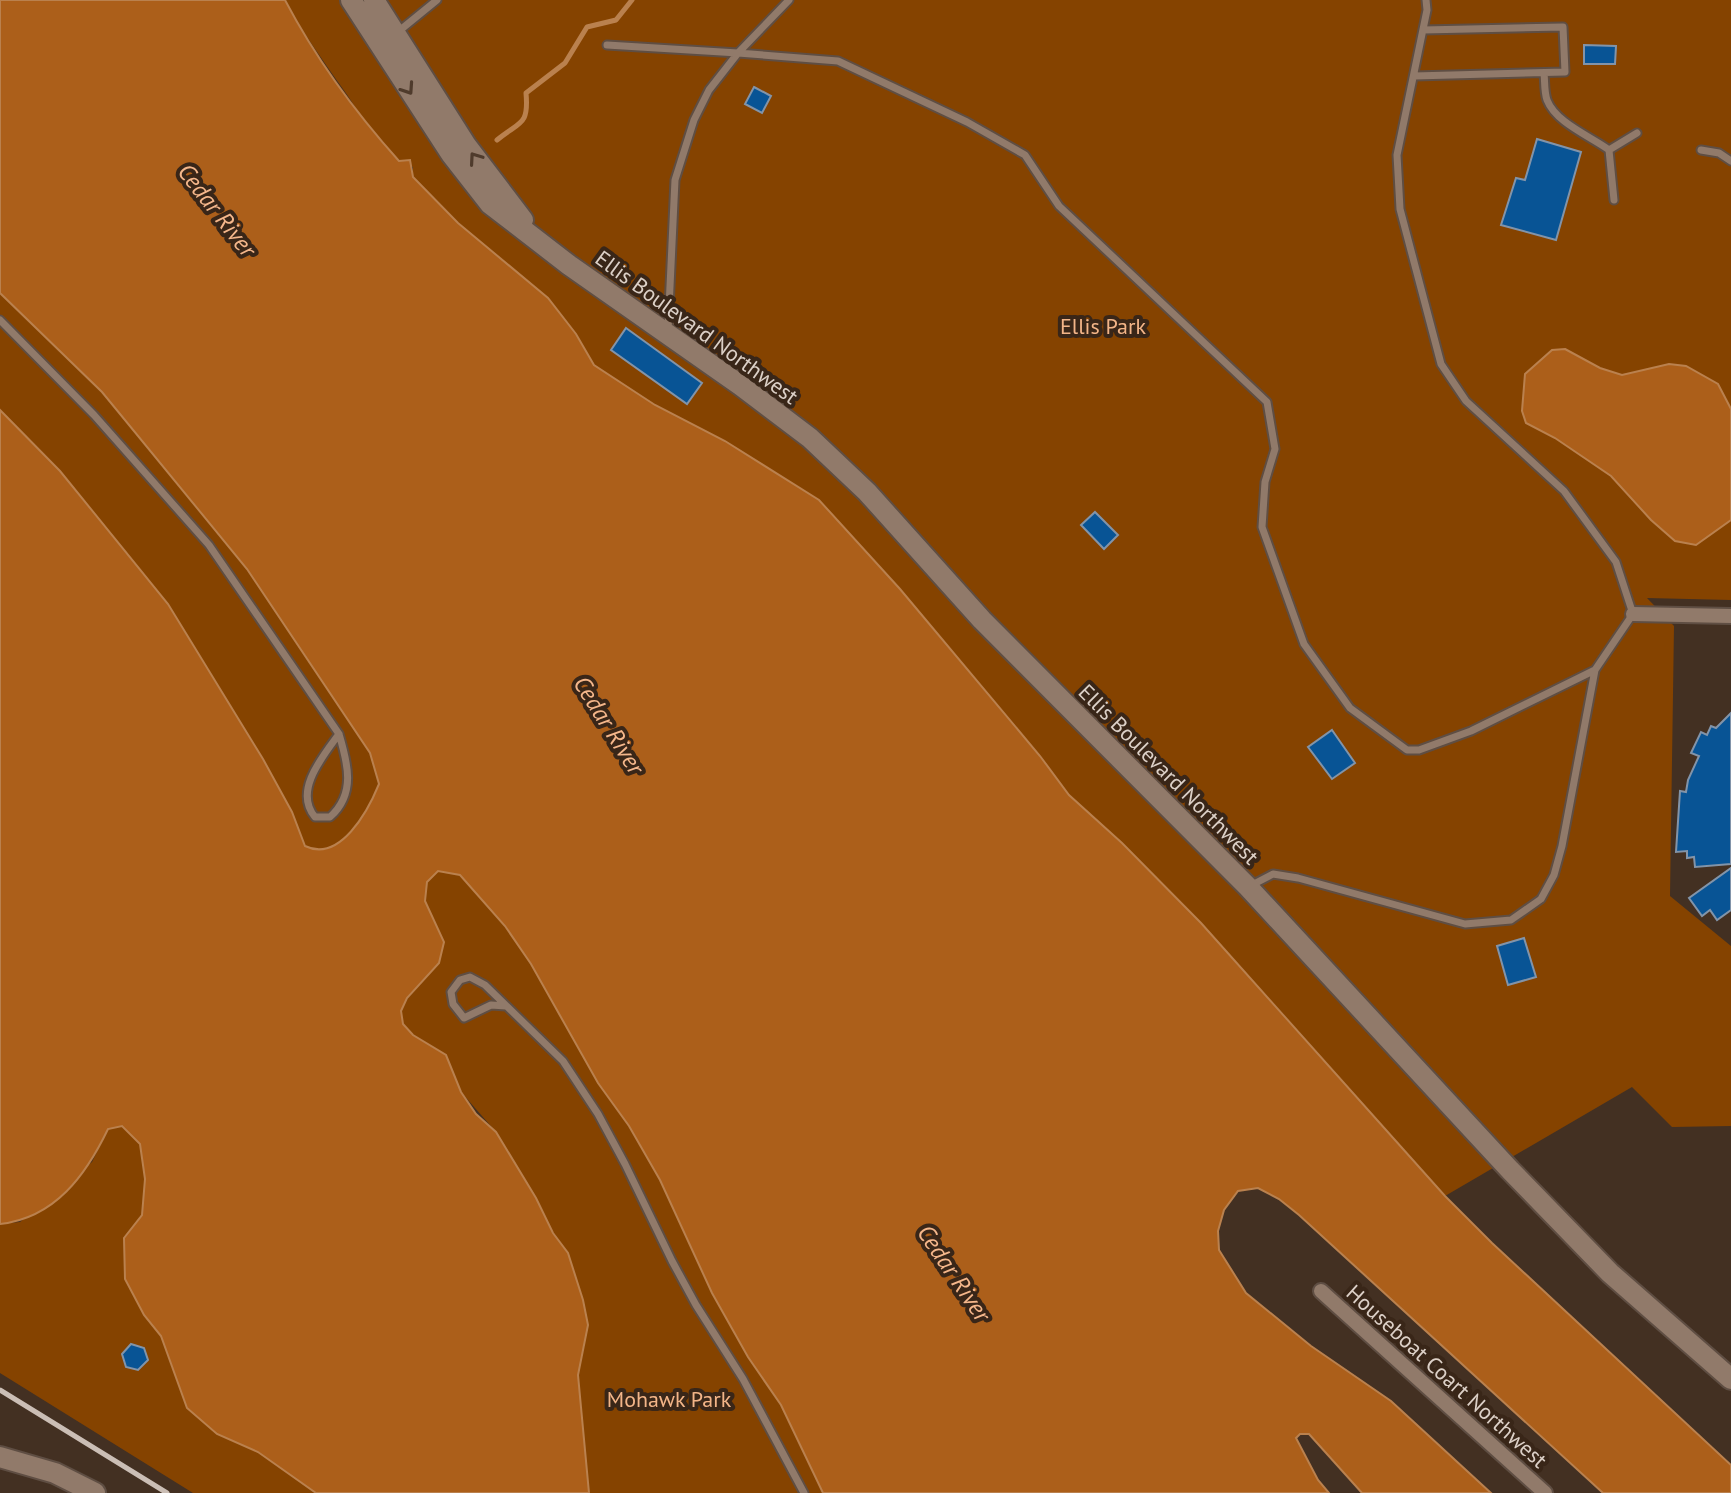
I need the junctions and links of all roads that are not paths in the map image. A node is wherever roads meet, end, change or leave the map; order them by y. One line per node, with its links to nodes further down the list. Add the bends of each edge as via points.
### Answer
1 (351, 0): 7 (street, Ellis Boulevard Northwest)
2 (374, 0): 7 (street, Ellis Boulevard Northwest)
3 (437, 0): 7 (lane)
4 (789, 0): 9 (lane)
5 (1426, 0): 6 (lane)
6 (1423, 30): 10 (lane, via 1563,27 1565,72); 11 (lane)
7 (388, 40): 18 (street, Ellis Boulevard Northwest, via 540,242)
8 (607, 45): 9 (lane)
9 (738, 53): 18 (lane, via 694,120 675,180); 21 (lane, via 838,61 1025,155 1059,206 1267,402 1275,449 1265,482 1262,527 1304,644 1350,708 1407,750 1471,731)
10 (1544, 73): 11 (lane); 13 (lane, via 1550,106)
11 (1414, 76): 19 (lane, via 1397,155 1400,209 1441,364 1466,401 1564,491 1616,562)
12 (1637, 133): 13 (lane)
13 (1609, 150): 16 (lane)
14 (1701, 150): 15 (lane)
15 (1731, 161)
16 (1614, 200)
17 (0, 320): 22 (lane, via 94,415 209,545)
18 (668, 335): 23 (street, Ellis Boulevard Northwest, via 810,438 867,492 982,620)
19 (1633, 614): 20 (street); 21 (lane)
20 (1731, 616)
21 (1595, 670): 23 (lane, via 1554,875 1541,899 1511,920 1465,924 1339,887 1273,874)
22 (339, 734): 22 (lane, via 349,766 347,788 338,810 330,817 315,817 307,798 314,769)
23 (1248, 887): 26 (street, Ellis Boulevard Northwest, via 1588,1250)
24 (506, 1006): 24 (lane, via 470,977 451,992 464,1018 491,1005); 29 (lane, via 563,1061 598,1114 678,1273)
25 (1321, 1291): 30 (street, Houseboat Coart Northwest)
26 (1731, 1379)
27 (0, 1457): 28 (street, via 55,1473)
28 (95, 1493)
29 (804, 1493)
30 (1545, 1493)

